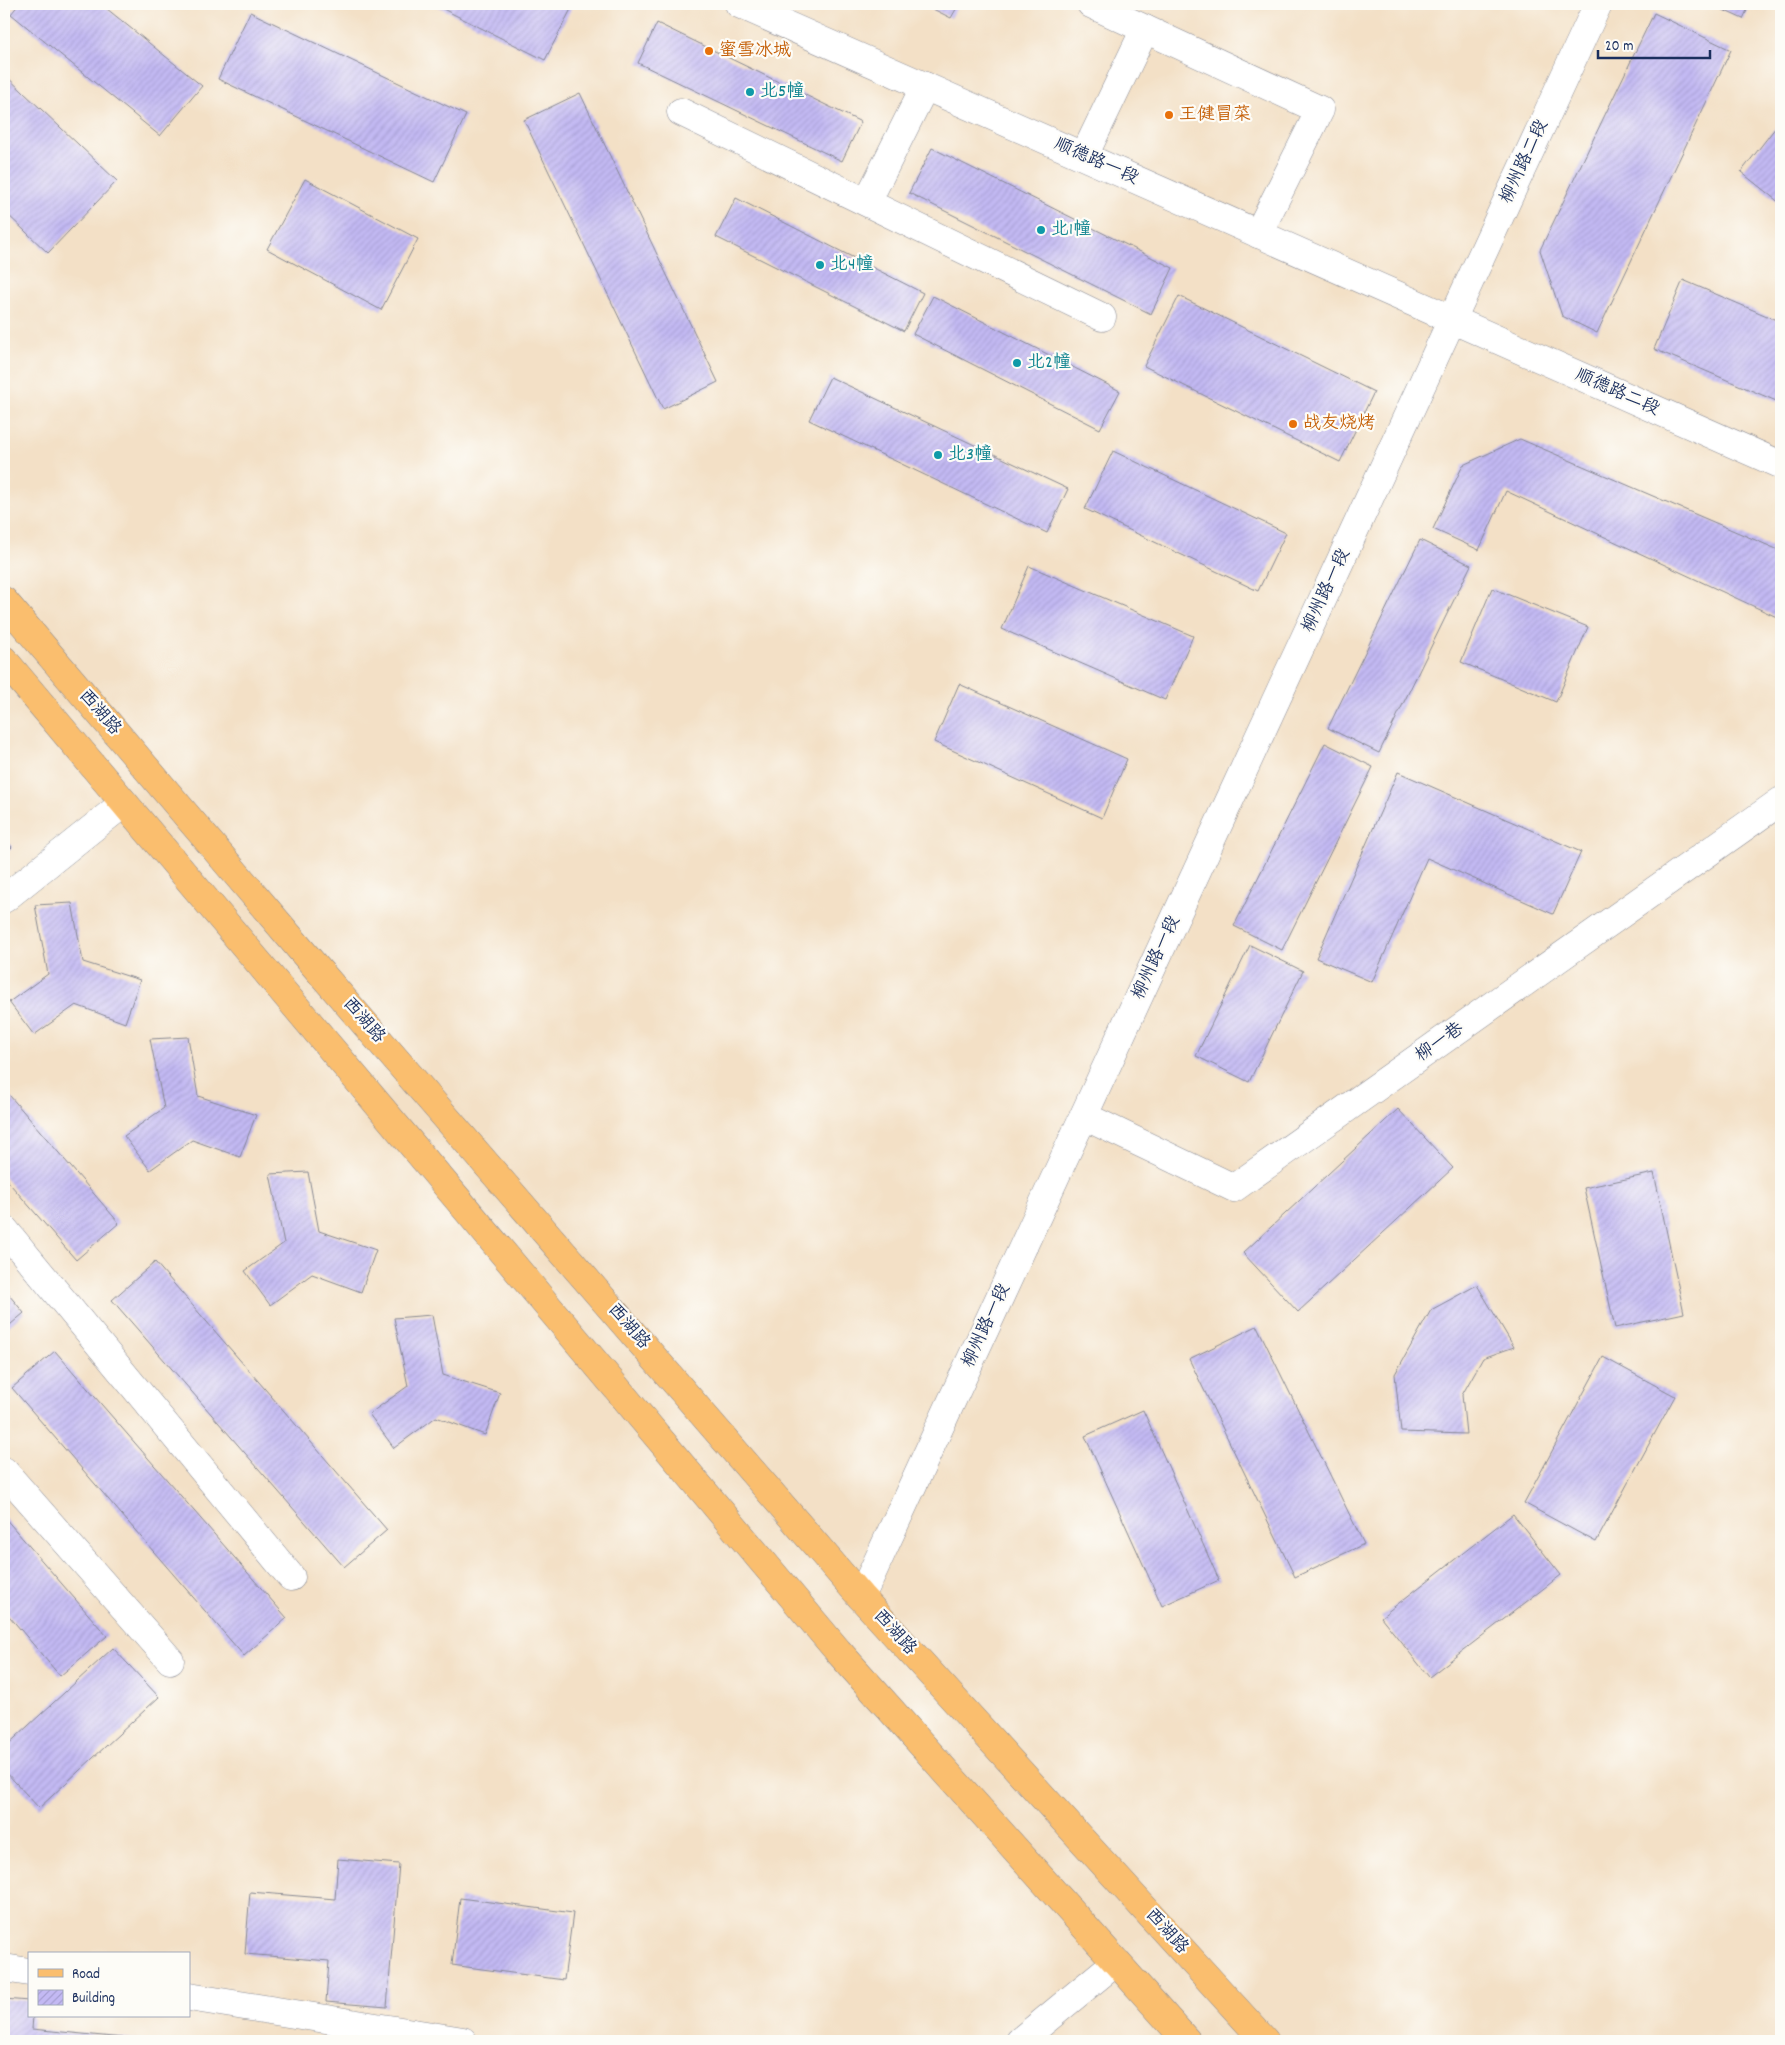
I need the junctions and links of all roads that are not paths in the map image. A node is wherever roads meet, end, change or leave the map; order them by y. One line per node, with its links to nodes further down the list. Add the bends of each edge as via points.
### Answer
1 (739, 4): 5 (street, 顺德路一段)
2 (1091, 4): 4 (street)
3 (1598, 4): 11 (street, 柳州路二段)
4 (1145, 29): 7 (street); 9 (street, via 1320,110)
5 (925, 86): 7 (street, 顺德路一段); 8 (street)
6 (681, 112): 8 (street)
7 (1084, 156): 9 (street, 顺德路一段)
8 (867, 202): 10 (street)
9 (1258, 234): 11 (street, 顺德路一段)
10 (1102, 317)
11 (1452, 320): 12 (street, 顺德路二段); 18 (street, 柳州路一段)
12 (1781, 466)
13 (4, 601): 22 (main road, 西湖路)
14 (4, 660): 16 (main road)
15 (1781, 801): 18 (street, 柳一巷, via 1234,1188)
16 (124, 804): 17 (street); 24 (main road, via 838,1651)
17 (4, 899)
18 (1084, 1116): 22 (street, 柳州路一段)
19 (4, 1229): 21 (street)
20 (4, 1471): 23 (street)
21 (292, 1577)
22 (861, 1597): 31 (main road, 西湖路)
23 (170, 1660)
24 (1116, 1962): 29 (street); 30 (main road)
25 (4, 1968): 26 (street)
26 (28, 1972)
27 (190, 1998): 28 (street)
28 (463, 2041)
29 (1020, 2041)
30 (1188, 2041)
31 (1265, 2041)

